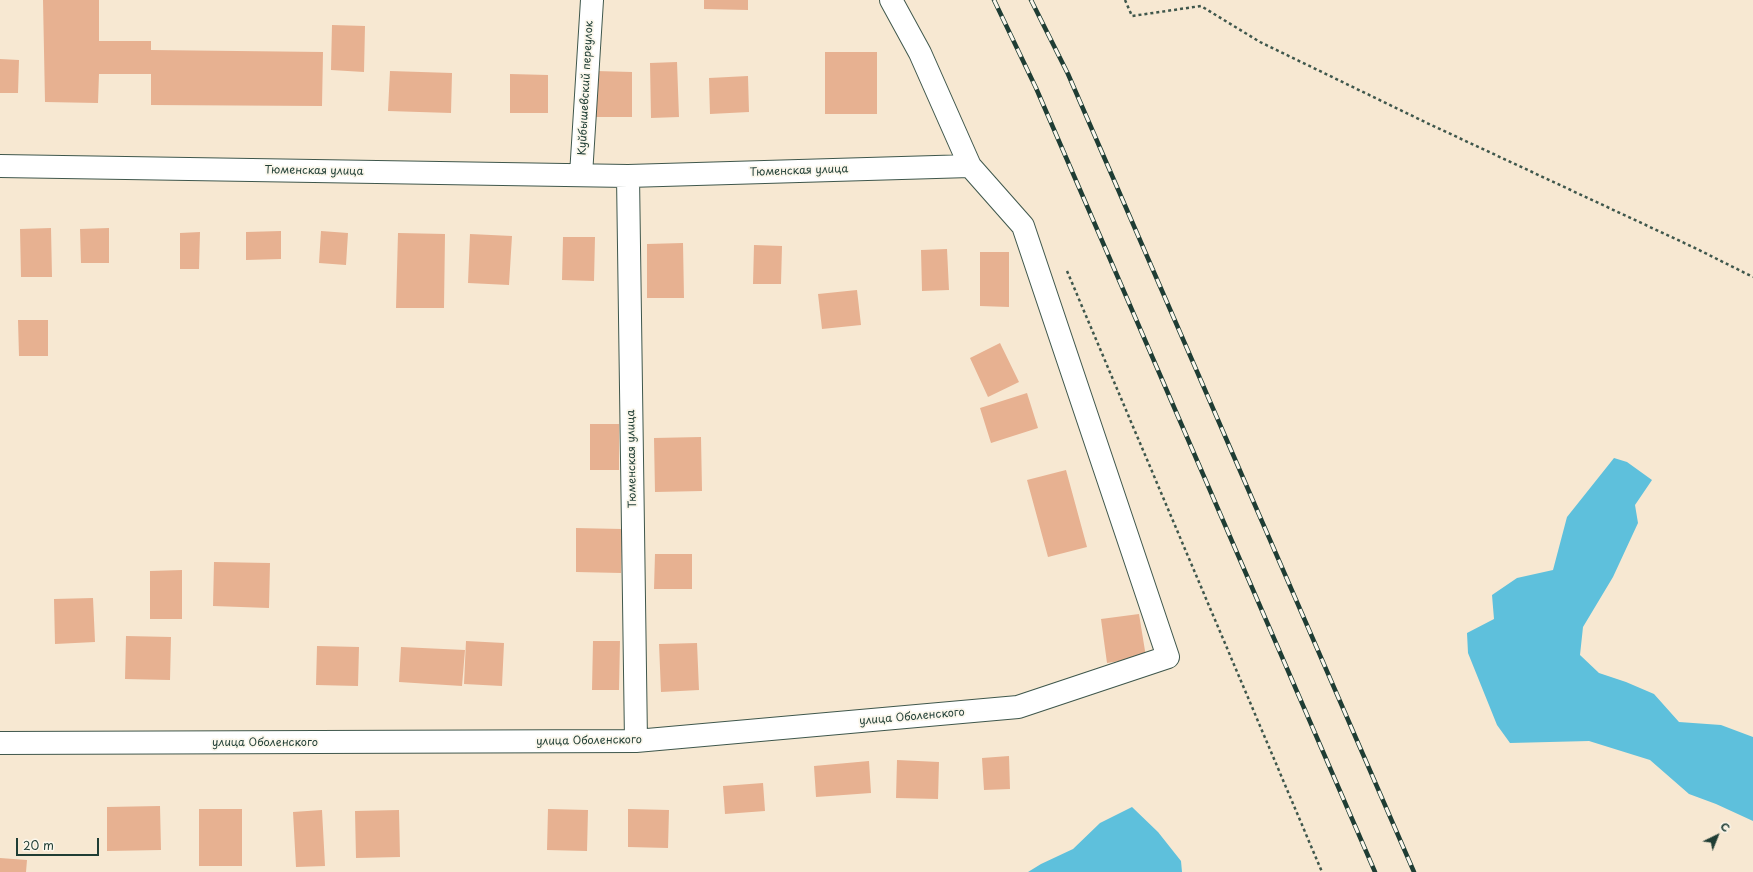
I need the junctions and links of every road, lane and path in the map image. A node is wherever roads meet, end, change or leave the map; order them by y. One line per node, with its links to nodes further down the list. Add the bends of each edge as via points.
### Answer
1 (592, 0): 6 (street, Куйбышевский переулок)
2 (891, 0): 5 (street, via 920,53)
3 (1125, 0): 9 (path, via 1132,16 1202,6 1267,45)
4 (0, 166): 6 (street, Тюменская улица)
5 (970, 166): 7 (street, Тюменская улица); 10 (street, улица Оболенского, via 1023,226 1168,657 1018,707)
6 (581, 176): 7 (street, Тюменская улица)
7 (628, 176): 10 (street, Тюменская улица)
8 (1066, 270): 12 (path)
9 (1753, 277)
10 (636, 741): 11 (street, улица Оболенского)
11 (0, 744)
12 (1322, 872)

